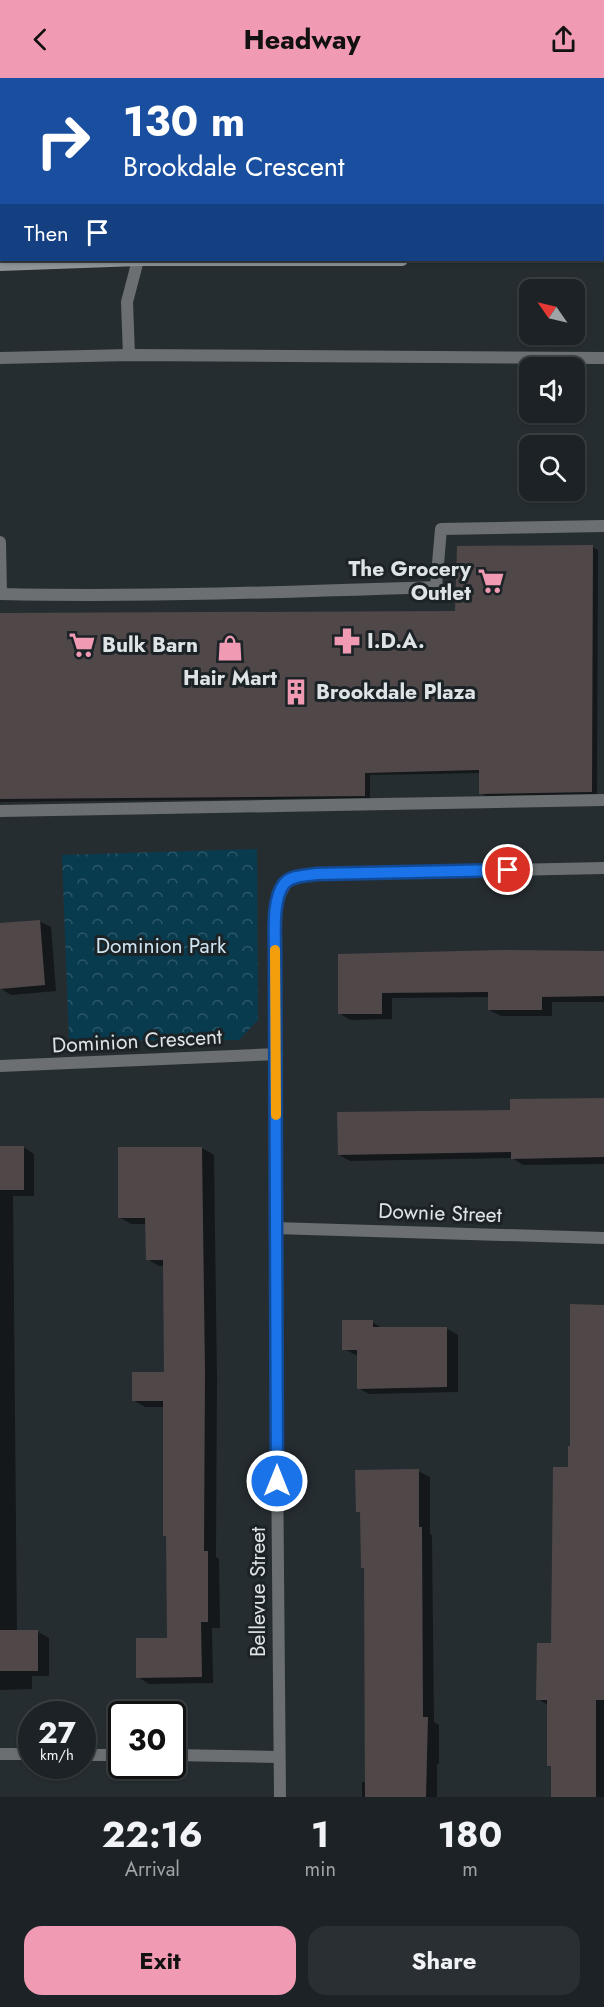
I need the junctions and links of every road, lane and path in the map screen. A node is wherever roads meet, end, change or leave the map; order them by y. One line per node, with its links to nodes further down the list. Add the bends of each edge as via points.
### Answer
1 (110, 261): 3 (main road)
2 (138, 261): 4 (street, via 127,302)
3 (0, 265)
4 (129, 355): 5 (street); 6 (street)
5 (0, 358)
6 (604, 358)
7 (604, 526): 8 (street, via 441,529 436,587 268,592 1,594)
8 (0, 542)
9 (604, 800): 10 (street)
10 (0, 811)
11 (604, 868): 12 (street, Bellevue Street, via 316,874 294,878 284,884 276,904)
12 (277, 1054): 13 (street, Dominion Crescent); 14 (street, Bellevue Street)
13 (0, 1066)
14 (275, 1228): 15 (street, Downie Street); 19 (street, Bellevue Street)
15 (604, 1238)
16 (0, 1754): 17 (street)
17 (18, 1754)
18 (186, 1755): 19 (street)
19 (278, 1757): 20 (street, Bellevue Street)
20 (280, 1797)

